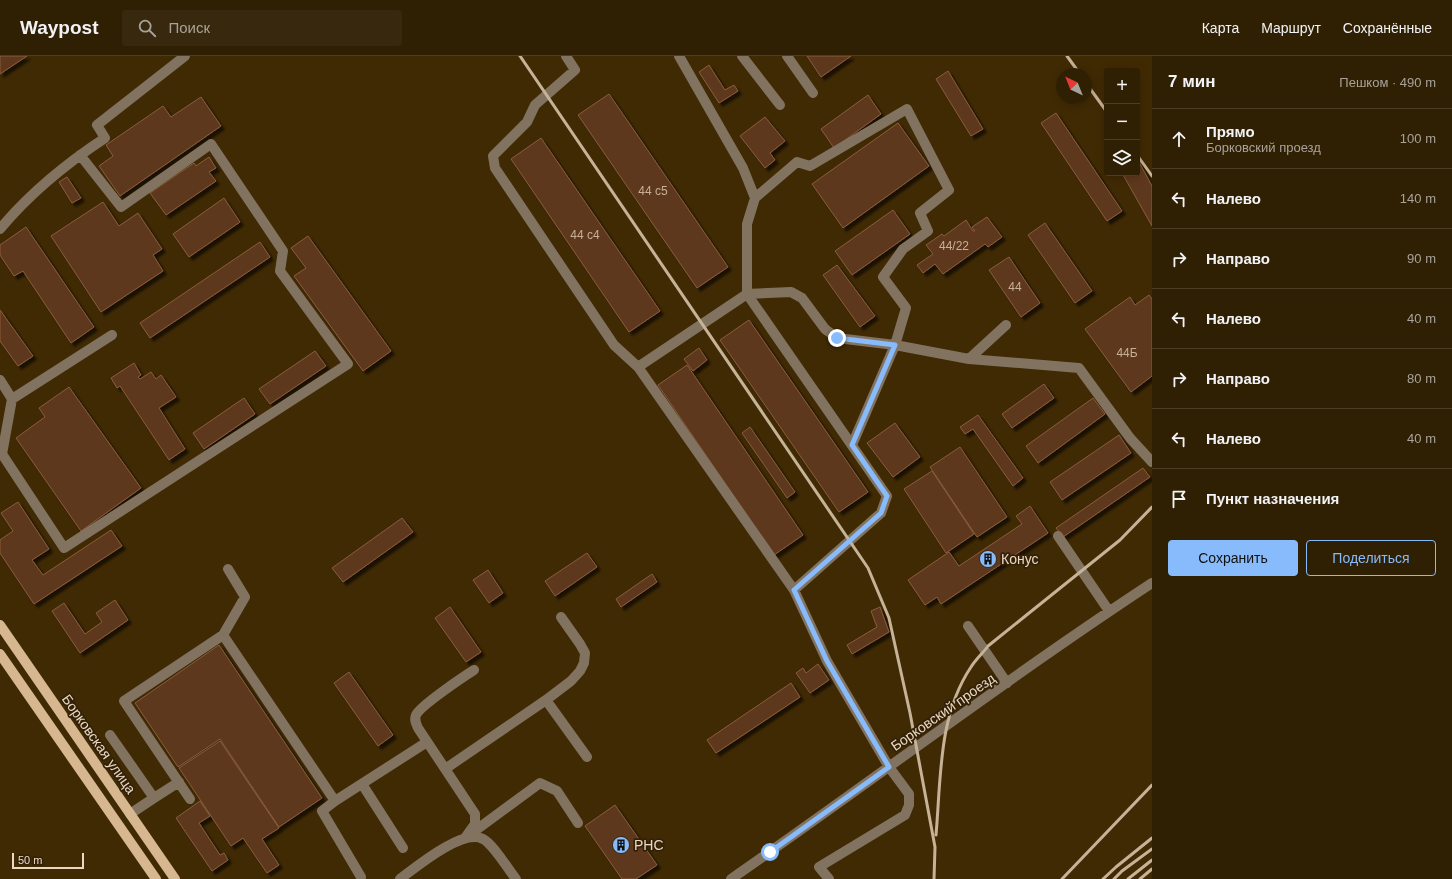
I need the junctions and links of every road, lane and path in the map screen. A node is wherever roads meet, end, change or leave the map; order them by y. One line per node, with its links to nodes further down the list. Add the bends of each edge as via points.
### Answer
1 (185, 56): 8 (street, via 97,125 105,138)
2 (566, 56): 16 (street, via 575,70 535,105 527,122 493,156 495,168 614,344)
3 (679, 56): 9 (street, via 743,168)
4 (742, 56): 7 (street)
5 (787, 56): 6 (street)
6 (813, 93)
7 (780, 105)
8 (80, 155): 10 (street, via 17,208); 20 (street, via 121,207 211,144 283,251 280,271 348,364 64,548)
9 (754, 198): 11 (street, via 746,224); 14 (street, via 797,162 810,166 907,109 949,190 920,213 928,231 903,249 883,278 906,308)
10 (0, 228)
11 (747, 294): 14 (street, via 791,292 802,298 825,329 837,338); 16 (street); 19 (street)
12 (1006, 325): 15 (street)
13 (112, 335): 18 (street)
14 (895, 345): 15 (street); 19 (street)
15 (969, 359): 21 (street, via 1080,368 1130,438)
16 (638, 367): 25 (street)
17 (0, 380): 18 (street)
18 (12, 399): 20 (street)
19 (852, 445): 25 (street, via 887,496 881,513)
20 (1, 455)
21 (1152, 462)
22 (1058, 536): 26 (street)
23 (228, 569): 30 (street, via 245,597)
24 (1152, 583): 26 (street, Борковский проезд)
25 (794, 590): 38 (street, via 827,661)
26 (1110, 611): 33 (street, Борковский проезд)
27 (561, 617): 34 (street, via 585,653 584,663 571,681)
28 (0, 626): 45 (main road, Борковская улица)
29 (968, 626): 33 (street)
30 (224, 635): 40 (street, via 124,701); 44 (street)
31 (0, 654): 50 (main road)
32 (474, 670): 36 (street, via 419,711 415,722)
33 (1007, 683): 38 (street, Борковский проезд)
34 (546, 700): 37 (street); 39 (street)
35 (110, 735): 42 (street)
36 (427, 742): 39 (street); 41 (street)
37 (587, 758)
38 (889, 767): 54 (street, Борковский проезд); 55 (street, via 909,794 909,805 905,815 819,867)
39 (445, 769): 47 (street, via 475,814 475,824)
40 (179, 782): 42 (street); 43 (street)
41 (362, 784): 44 (street); 48 (street)
42 (154, 798): 45 (street)
43 (190, 799)
44 (335, 801): 49 (street, via 322,811)
45 (130, 814): 51 (main road, Борковская улица)
46 (578, 823): 47 (street, via 557,791 540,783)
47 (465, 838): 52 (street, via 451,844); 53 (street, via 476,837 486,841)
48 (403, 848)
49 (361, 876)
50 (156, 879)
51 (175, 879)
52 (400, 879)
53 (516, 879)
54 (731, 879)
55 (828, 879)

